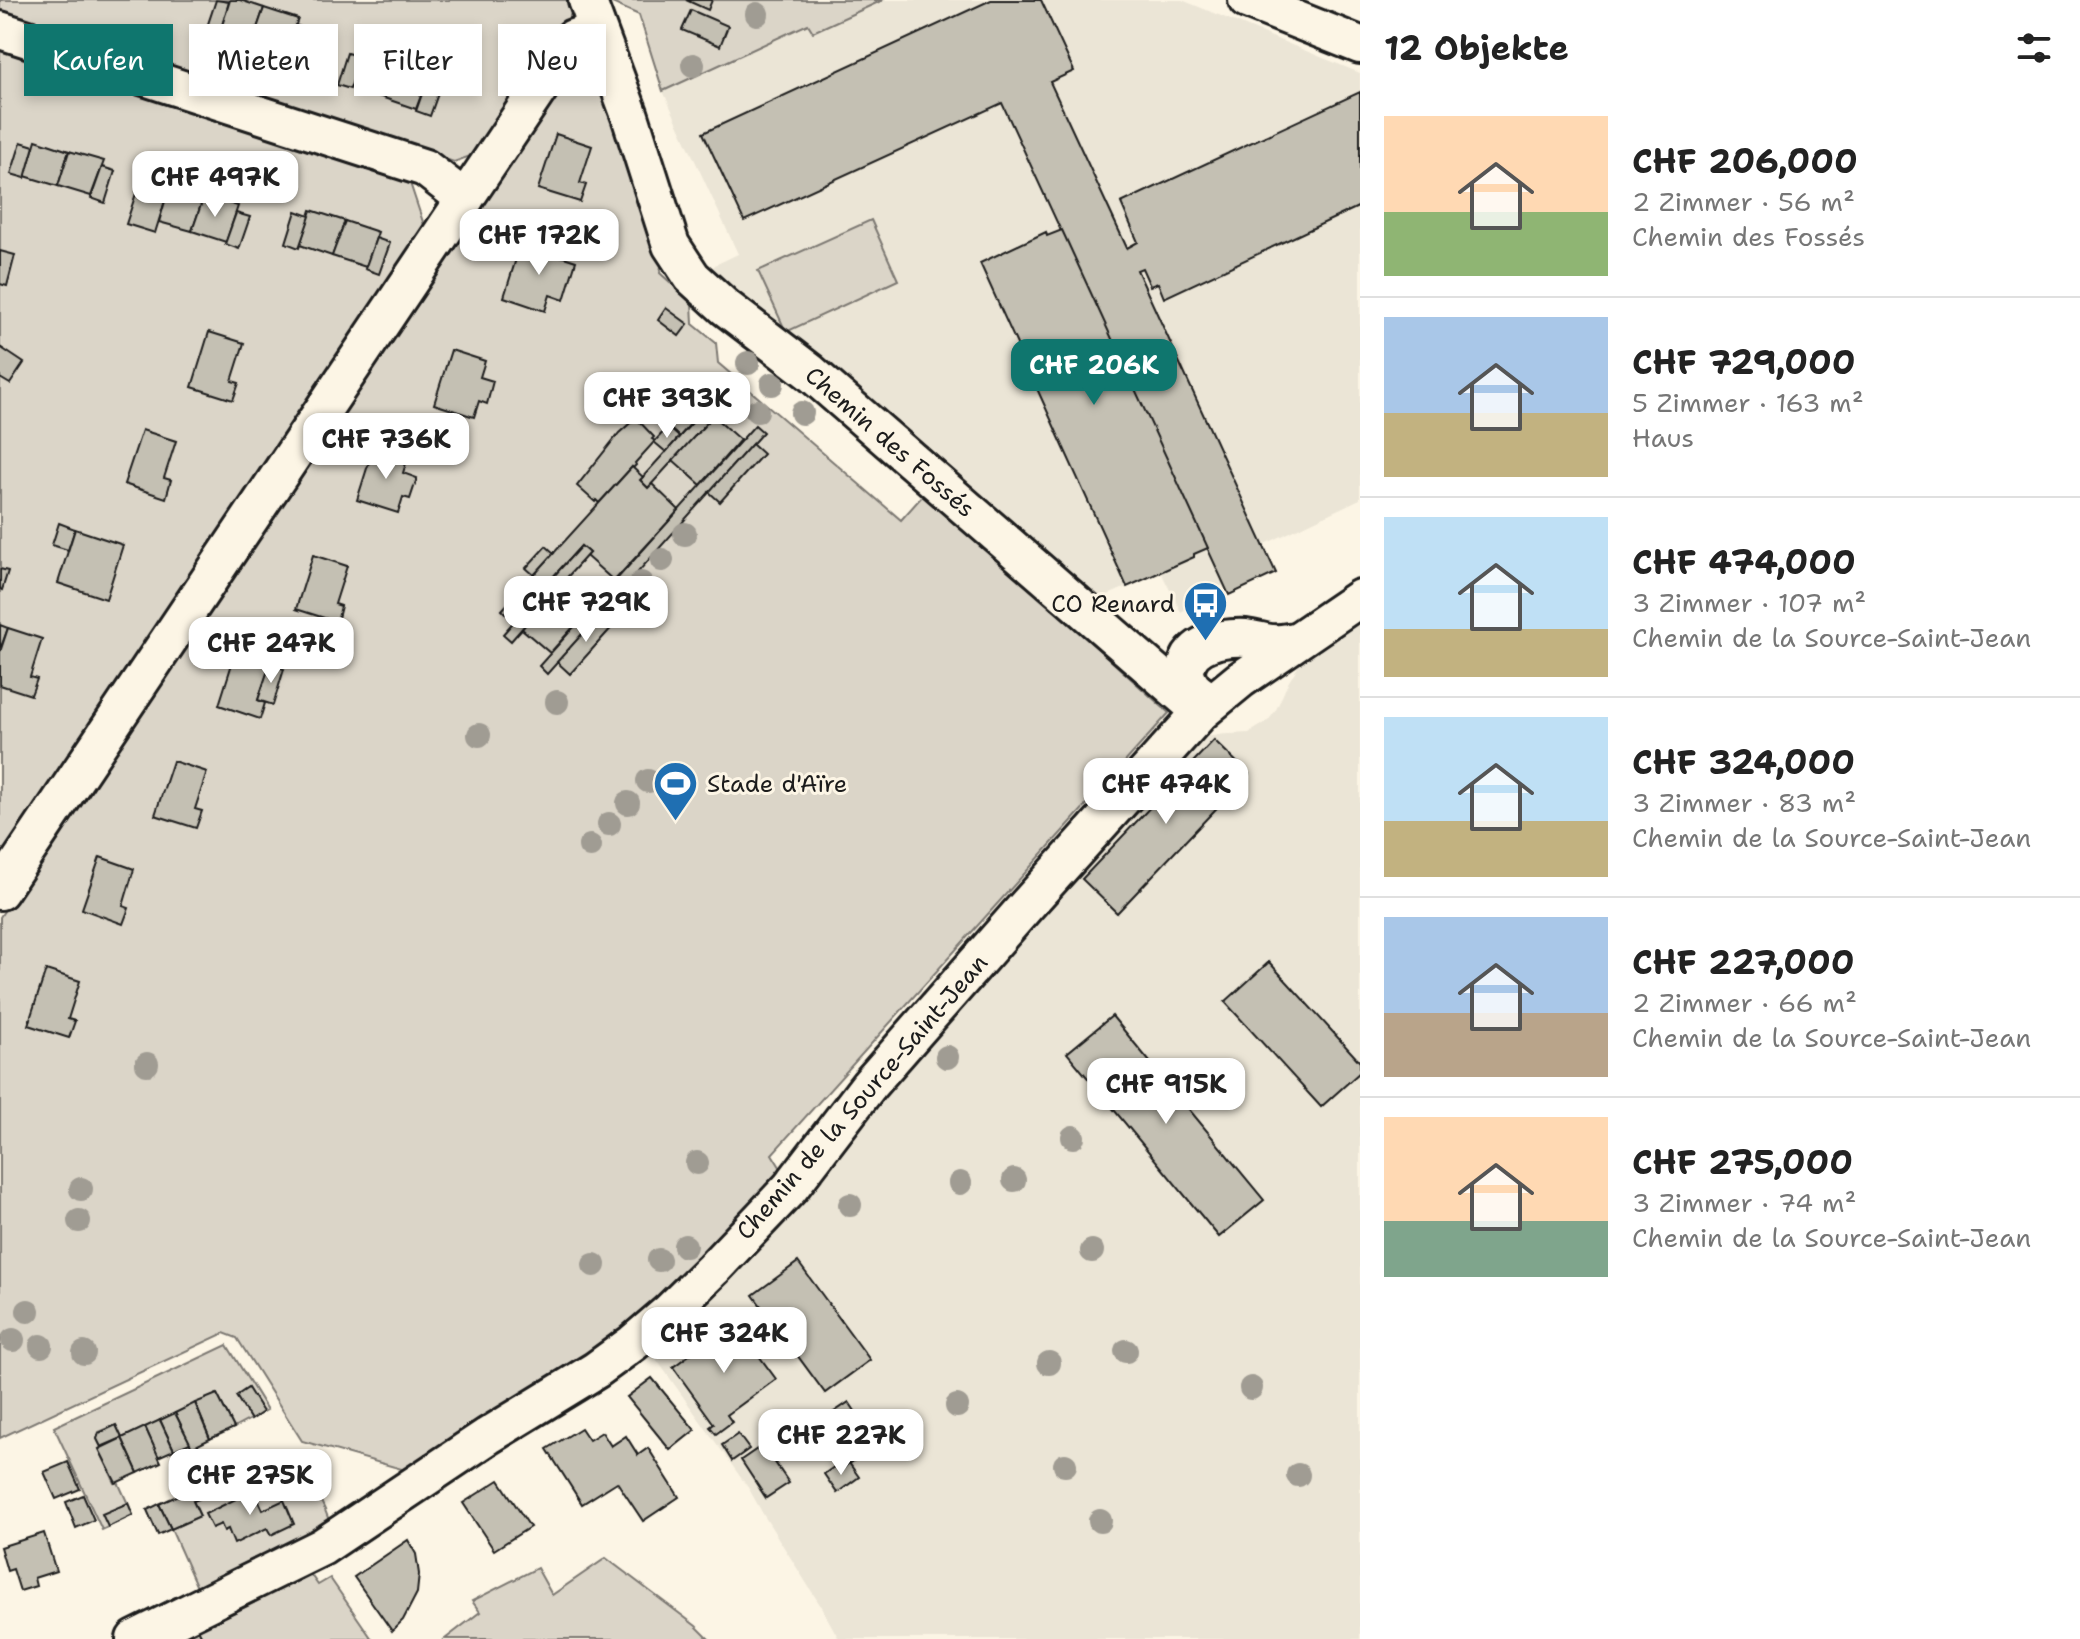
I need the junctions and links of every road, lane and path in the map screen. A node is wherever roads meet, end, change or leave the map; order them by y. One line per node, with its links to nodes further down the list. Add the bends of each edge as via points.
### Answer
1 (1247, 0): 4 (street)
2 (592, 15): 5 (street); 8 (street, Chemin des Fossés, via 671,245 692,277)
3 (0, 30): 5 (street, via 425,168)
4 (1360, 45)
5 (465, 199): 9 (street)
6 (1360, 598): 7 (street, Chemin de la Source-Saint-Jean)
7 (1296, 641): 8 (street, Chemin de la Source-Saint-Jean); 8 (street, via 1247,638 1206,643 1186,667 1187,682)
8 (1206, 707): 10 (street, Chemin de la Source-Saint-Jean, via 869,1085 790,1188 668,1313 596,1370 322,1547)
9 (0, 891)
10 (135, 1639)

